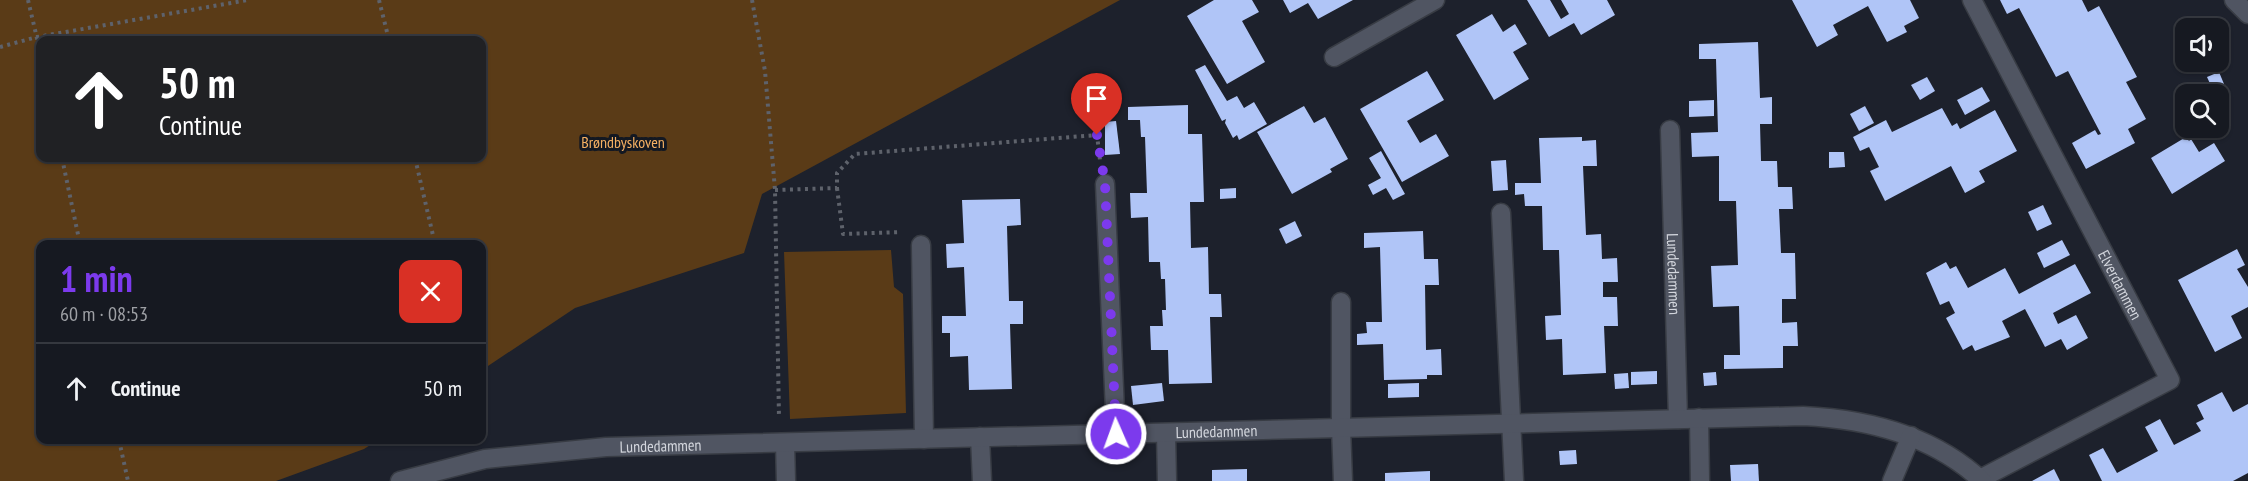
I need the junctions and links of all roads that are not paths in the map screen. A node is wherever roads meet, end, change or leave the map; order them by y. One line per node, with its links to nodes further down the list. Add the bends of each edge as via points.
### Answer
1 (1435, 0): 5 (street)
2 (1972, 0): 21 (street, Elverdammen, via 2170,380)
3 (2234, 0): 4 (street)
4 (2248, 14)
5 (1334, 57)
6 (1670, 130): 12 (street, Lundedammen)
7 (1105, 184): 16 (street)
8 (1501, 213): 13 (street)
9 (921, 245): 19 (street)
10 (1341, 302): 14 (street)
11 (1699, 418): 12 (street, Lundedammen); 17 (street, Lundedammen, via 1815,417 1864,422); 28 (street)
12 (1678, 419): 13 (street, Lundedammen)
13 (1512, 423): 14 (street, Lundedammen); 27 (street)
14 (1341, 428): 15 (street, Lundedammen); 26 (street)
15 (1166, 433): 16 (street, Lundedammen); 25 (street, Lundedammen)
16 (1116, 434): 18 (street, Lundedammen)
17 (1911, 436): 21 (street, Lundedammen, via 1947,455); 29 (street)
18 (980, 437): 19 (street, Lundedammen); 24 (street)
19 (924, 439): 20 (street, Lundedammen)
20 (785, 442): 22 (street, Lundedammen, via 606,447 485,459); 23 (street)
21 (1981, 480)
22 (400, 481)
23 (786, 481)
24 (982, 481)
25 (1167, 481)
26 (1343, 481)
27 (1514, 481)
28 (1700, 481)
29 (1892, 481)

